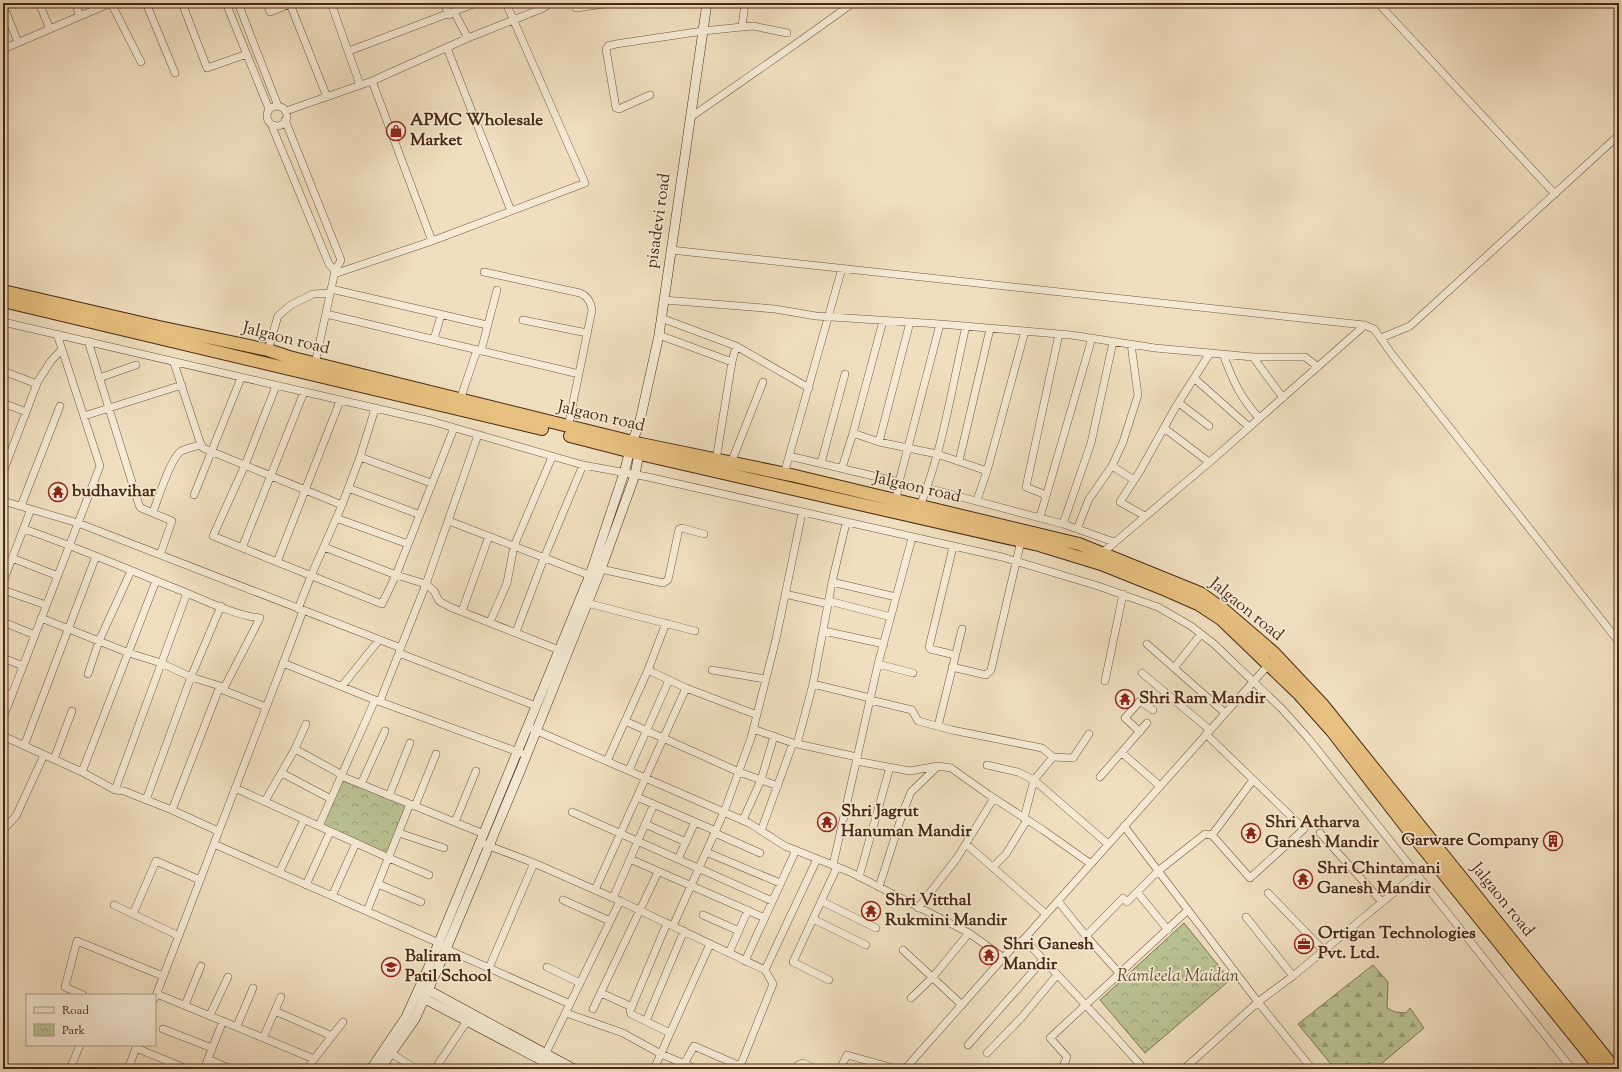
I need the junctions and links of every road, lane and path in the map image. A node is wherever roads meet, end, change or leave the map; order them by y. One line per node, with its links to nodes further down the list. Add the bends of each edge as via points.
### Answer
1 (39, 3): 26 (street)
2 (75, 3): 23 (street)
3 (108, 3): 23 (street); 35 (street)
4 (146, 3): 36 (street)
5 (182, 3): 34 (street, via 208,68)
6 (226, 3): 34 (street)
7 (238, 3): 41 (street)
8 (266, 3): 9 (street, via 270,12)
9 (291, 3): 40 (street)
10 (331, 3): 33 (street)
11 (444, 3): 22 (street)
12 (476, 3): 22 (street)
13 (506, 3): 24 (street)
14 (551, 3): 24 (street)
15 (611, 3): 21 (street)
16 (707, 3): 27 (street, pisadevi road)
17 (745, 3): 25 (street)
18 (852, 3): 44 (street)
19 (1378, 3): 48 (street)
20 (3, 5): 30 (street)
21 (576, 8)
22 (451, 13): 29 (street); 33 (street)
23 (80, 16): 26 (street)
24 (514, 20): 29 (street); 49 (street, via 585,183)
25 (742, 27): 27 (street); 28 (street, via 753,26)
26 (50, 29): 30 (street)
27 (703, 31): 39 (street, via 608,46 606,49 616,108 619,109); 44 (street, pisadevi road)
28 (787, 33)
29 (468, 38): 31 (street)
30 (18, 42): 32 (street)
31 (446, 48): 37 (street); 49 (street)
32 (3, 49)
33 (349, 51): 38 (street)
34 (247, 54): 42 (street)
35 (141, 62)
36 (175, 73)
37 (372, 81): 38 (street); 50 (street)
38 (360, 85): 40 (street)
39 (650, 95)
40 (327, 97): 43 (street)
41 (278, 106): 42 (street); 43 (street)
42 (269, 109): 46 (street, via 267,115)
43 (286, 111): 45 (street)
44 (690, 117): 51 (street, pisadevi road)
45 (285, 120): 46 (street, via 280,125); 54 (street, via 341,260)
46 (271, 124): 54 (street)
47 (1619, 136): 48 (street)
48 (1555, 194): 79 (street, via 1410,326)
49 (511, 211): 50 (street)
50 (432, 241): 54 (street)
51 (671, 250): 52 (street); 58 (street, pisadevi road)
52 (842, 268): 62 (street); 71 (street)
53 (484, 272): 74 (street, via 584,295 592,305)
54 (335, 273): 57 (street)
55 (496, 290): 69 (street)
56 (3, 291): 86 (highway, Jalgaon road)
57 (331, 291): 60 (street); 61 (street); 86 (street, via 313,294 291,305 278,316)
58 (664, 300): 62 (street, via 775,309); 63 (street, pisadevi road)
59 (3, 301): 128 (highway, Jalgaon road)
60 (326, 314): 80 (street); 93 (street)
61 (441, 315): 69 (street); 80 (street)
62 (829, 317): 65 (street); 106 (street)
63 (662, 318): 77 (street, pisadevi road); 84 (street)
64 (523, 320): 74 (street)
65 (882, 321): 67 (street); 124 (street)
66 (3, 322): 75 (street)
67 (910, 322): 68 (street); 126 (street)
68 (940, 324): 70 (street); 129 (street)
69 (487, 325): 87 (street)
70 (966, 326): 72 (street); 131 (street)
71 (1366, 326): 79 (street, via 1374,329); 95 (street)
72 (990, 329): 73 (street); 136 (street)
73 (1025, 331): 76 (street); 144 (street)
74 (587, 333): 97 (street)
75 (57, 334): 81 (street); 85 (street)
76 (1059, 334): 78 (street); 157 (street, via 1026,487)
77 (659, 335): 91 (street); 128 (street, pisadevi road)
78 (1092, 338): 82 (street); 157 (street)
79 (1382, 338): 230 (street, via 1399,364)
80 (434, 339): 87 (street)
81 (88, 341): 92 (street); 99 (street)
82 (1113, 342): 83 (street); 174 (street, via 1091,443)
83 (1131, 344): 88 (street); 142 (street, via 1138,395 1123,442)
84 (736, 346): 91 (street); 106 (street)
85 (62, 349): 103 (street); 117 (street)
86 (268, 350): 93 (highway, Jalgaon road)
87 (479, 350): 97 (street); 109 (street)
88 (1210, 353): 89 (street); 101 (street)
89 (1223, 354): 90 (street); 118 (street, via 1234,383)
90 (1253, 357): 95 (street, via 1305,357); 108 (street)
91 (732, 362): 135 (street)
92 (174, 363): 100 (street); 104 (street)
93 (316, 364): 109 (highway, Jalgaon road)
94 (136, 365): 99 (street)
95 (1318, 367): 108 (street)
96 (3, 372): 103 (street)
97 (579, 374): 120 (street)
98 (845, 374): 139 (street)
99 (99, 378): 114 (street)
100 (241, 378): 105 (street); 130 (street)
101 (1194, 378): 111 (street); 121 (street)
102 (763, 382): 138 (street)
103 (37, 384): 116 (street)
104 (182, 385): 114 (street); 127 (street)
105 (276, 386): 107 (street); 140 (street)
106 (809, 388): 132 (street)
107 (304, 392): 110 (street); 149 (street)
108 (1283, 398): 118 (street)
109 (460, 400): 120 (highway, Jalgaon road)
110 (340, 401): 115 (street); 155 (street)
111 (1178, 402): 119 (street); 123 (street)
112 (3, 403): 116 (street)
113 (60, 406): 162 (street)
114 (109, 408): 117 (street); 165 (street, via 138,505)
115 (375, 409): 122 (street); 133 (street)
116 (26, 412): 145 (street)
117 (84, 416): 172 (street, via 100,466)
118 (1259, 418): 121 (street)
119 (1209, 426)
120 (568, 427): 128 (highway, Jalgaon road)
121 (1249, 427): 137 (street)
122 (454, 428): 125 (street); 152 (street)
123 (1164, 428): 137 (street); 150 (street)
124 (853, 433): 126 (street); 143 (street)
125 (478, 435): 134 (street); 171 (street)
126 (879, 442): 129 (street)
127 (201, 445): 130 (street); 165 (street, via 184,450 174,460)
128 (636, 447): 135 (highway, Jalgaon road); 146 (street); 148 (street); 180 (highway, Jalgaon road)
129 (908, 447): 131 (street); 151 (street)
130 (211, 451): 140 (street); 156 (street)
131 (937, 454): 136 (street); 154 (street)
132 (789, 456): 139 (street); 147 (street)
133 (360, 457): 152 (street); 153 (street)
134 (552, 457): 141 (street); 184 (street)
135 (716, 460): 138 (highway, Jalgaon road)
136 (959, 461): 144 (street)
137 (1209, 462): 168 (street)
138 (731, 463): 147 (highway, Jalgaon road)
139 (821, 463): 143 (street)
140 (245, 465): 149 (street); 187 (street, via 213,536)
141 (583, 465): 146 (street); 191 (street)
142 (1112, 466): 150 (street); 176 (street, via 1089,499)
143 (842, 468): 151 (street)
144 (987, 471): 159 (street)
145 (3, 472)
146 (624, 473): 148 (street); 200 (street)
147 (784, 474): 158 (highway, Jalgaon road)
148 (635, 475): 166 (street); 195 (street)
149 (272, 476): 155 (street); 187 (street)
150 (1134, 480): 168 (street, via 1120,502)
151 (899, 482): 158 (street)
152 (431, 483): 167 (street)
153 (348, 488): 161 (street); 167 (street)
154 (927, 488): 159 (street); 163 (street)
155 (305, 490): 161 (street); 193 (street)
156 (194, 495)
157 (1046, 495): 169 (street)
158 (896, 500): 163 (highway, Jalgaon road)
159 (977, 500): 169 (street)
160 (3, 501): 162 (street)
161 (342, 505): 170 (street)
162 (21, 506): 164 (street)
163 (920, 506): 192 (highway, Jalgaon road, via 1079,544)
164 (31, 509): 172 (street); 175 (street)
165 (153, 512): 188 (street, via 172,522)
166 (802, 513): 173 (street); 207 (street)
167 (418, 514): 182 (street)
168 (1145, 516): 181 (street)
169 (1040, 517): 174 (street)
170 (336, 518): 182 (street); 185 (street)
171 (449, 521): 178 (street); 204 (street)
172 (78, 523): 183 (street); 188 (street)
173 (846, 523): 179 (street); 203 (street)
174 (1064, 524): 176 (street)
175 (24, 529): 183 (street); 190 (street)
176 (1077, 529): 181 (street)
177 (704, 534): 195 (street, via 682,528 680,530 668,580 662,583)
178 (488, 536): 184 (street); 215 (street)
179 (912, 538): 186 (street); 209 (street)
180 (1021, 541): 192 (highway, Jalgaon road); 194 (street)
181 (1114, 542): 192 (street)
182 (408, 544): 197 (street)
183 (70, 545): 189 (street); 198 (street)
184 (514, 546): 191 (street); 219 (street, via 507,583)
185 (324, 547): 197 (street); 199 (street)
186 (953, 547): 194 (street); 236 (street, via 929,647)
187 (242, 548): 193 (street)
188 (160, 555): 214 (street)
189 (96, 556): 196 (street); 221 (street)
190 (12, 558): 198 (street); 202 (street)
191 (544, 558): 200 (street); 225 (street)
192 (1099, 558): 237 (highway, Jalgaon road, via 1200,593 1224,610); 242 (highway, Jalgaon road, via 1198,604 1221,619)
193 (277, 562): 199 (street)
194 (1016, 562): 208 (street); 244 (street, via 991,670 986,675)
195 (601, 568): 200 (street)
196 (131, 571): 201 (street); 229 (street)
197 (396, 575): 199 (street, via 382,604); 204 (street)
198 (58, 576): 212 (street)
199 (311, 576): 214 (street)
200 (594, 577): 210 (street); 234 (street)
201 (156, 581): 206 (street); 235 (street)
202 (3, 582)
203 (832, 582): 209 (street); 211 (street)
204 (426, 584): 215 (street, via 434,591 439,601); 233 (street)
205 (3, 590): 212 (street)
206 (187, 593): 213 (street); 240 (street)
207 (785, 594): 211 (street); 252 (street)
208 (1123, 594): 226 (street, via 1158,607); 254 (street)
209 (896, 597): 216 (street)
210 (587, 603): 220 (street); 275 (street)
211 (829, 603): 216 (street); 224 (street)
212 (46, 605): 217 (street)
213 (221, 606): 251 (street); 258 (street, via 260,618)
214 (301, 610): 228 (street); 239 (street)
215 (462, 611): 219 (street)
216 (891, 617): 231 (street)
217 (41, 618): 221 (street); 227 (street)
218 (3, 622): 227 (street)
219 (490, 622): 225 (street)
220 (666, 623): 223 (street); 246 (street)
221 (68, 629): 229 (street); 287 (street)
222 (962, 629): 236 (street)
223 (695, 631)
224 (824, 631): 231 (street); 256 (street)
225 (516, 632): 234 (street)
226 (1201, 634): 245 (street); 255 (street)
227 (35, 635): 243 (street)
228 (379, 640): 233 (street); 257 (street)
229 (99, 641): 235 (street); 250 (street)
230 (1619, 642)
231 (884, 644): 241 (street)
232 (1147, 644): 245 (street)
233 (400, 650): 263 (street); 264 (street)
234 (559, 650): 264 (street)
235 (129, 653): 240 (street); 302 (street)
236 (955, 655): 244 (street)
237 (1275, 655): 242 (street); 495 (highway, Jalgaon road, via 1322,704)
238 (3, 658): 243 (street)
239 (284, 662): 257 (street); 265 (street)
240 (161, 663): 251 (street); 315 (street)
241 (878, 664): 248 (street); 262 (street)
242 (1268, 665): 255 (street); 494 (highway, Jalgaon road, via 1299,694 1332,731)
243 (23, 666): 261 (street)
244 (952, 667): 274 (street)
245 (1174, 668): 268 (street)
246 (648, 670): 253 (street); 271 (street)
247 (712, 670): 252 (street)
248 (913, 673)
249 (1142, 673): 280 (street)
250 (88, 674)
251 (191, 677): 258 (street); 320 (street)
252 (765, 679): 269 (street)
253 (669, 680): 259 (street); 277 (street)
254 (1105, 681)
255 (1253, 681): 268 (street); 368 (street, via 1308,738)
256 (813, 684): 262 (street); 286 (street)
257 (342, 686): 263 (street)
258 (222, 688): 265 (street); 324 (street)
259 (686, 688): 269 (street); 284 (street)
260 (3, 692): 261 (street)
261 (12, 695): 270 (street)
262 (870, 699): 274 (street, via 912,710 918,721); 295 (street)
263 (378, 700): 292 (street); 305 (street)
264 (536, 706): 275 (street)
265 (266, 707): 314 (street)
266 (1153, 710): 279 (street, via 1140,700 1125,718)
267 (72, 711): 294 (street)
268 (1225, 713): 280 (street)
269 (756, 715): 276 (street)
270 (3, 718)
271 (625, 721): 277 (street); 296 (street)
272 (1148, 723): 279 (street)
273 (306, 724): 288 (street)
274 (938, 726): 293 (street, via 1042,748)
275 (532, 728): 292 (street); 296 (street)
276 (753, 729): 283 (street); 303 (street)
277 (646, 730): 284 (street); 300 (street)
278 (384, 731): 311 (street)
279 (1140, 732): 289 (street)
280 (1208, 732): 310 (street); 313 (street)
281 (1089, 734): 293 (street, via 1073,758)
282 (3, 736): 287 (street)
283 (774, 736): 286 (street); 308 (street)
284 (664, 738): 303 (street); 306 (street)
285 (410, 743): 316 (street)
286 (795, 743): 295 (street); 312 (street)
287 (24, 746): 290 (street)
288 (295, 749): 304 (street); 305 (street)
289 (1122, 753): 307 (street); 313 (street)
290 (44, 754): 294 (street); 335 (street, via 16,816)
291 (436, 754): 323 (street)
292 (522, 754): 342 (street); 349 (street)
293 (1053, 758): 309 (street)
294 (54, 759): 302 (street)
295 (857, 759): 299 (street); 362 (street)
296 (607, 761): 300 (street)
297 (987, 765): 309 (street, via 1018,772)
298 (938, 766): 299 (street, via 910,771); 318 (street, via 951,768); 376 (street, via 911,792)
299 (890, 767): 370 (street)
300 (629, 770): 306 (street)
301 (476, 771): 330 (street)
302 (82, 772): 315 (street)
303 (739, 772): 308 (street); 326 (street)
304 (282, 773): 319 (street); 321 (street)
305 (341, 776): 311 (street); 319 (street)
306 (646, 777): 317 (street); 326 (street)
307 (1100, 777)
308 (761, 780): 312 (street); 329 (street)
309 (1034, 780): 327 (street); 351 (street)
310 (1253, 780): 344 (street); 344 (street, via 1304,829 1250,878)
311 (361, 784): 316 (street)
312 (778, 786): 337 (street)
313 (1160, 786): 334 (street)
314 (235, 788): 321 (street); 336 (street)
315 (115, 790): 320 (street)
316 (389, 796): 323 (street)
317 (637, 797): 322 (street); 343 (street)
318 (994, 798): 327 (street); 350 (street)
319 (331, 799): 333 (street)
320 (146, 800): 324 (street)
321 (265, 801): 328 (street)
322 (654, 804): 331 (street); 332 (street)
323 (413, 805): 330 (street); 339 (street)
324 (172, 810): 336 (street)
325 (572, 812): 343 (street)
326 (724, 812): 329 (street); 340 (street)
327 (1025, 819): 361 (street); 364 (street, via 1006,854)
328 (304, 820): 333 (street); 367 (street)
329 (743, 820): 337 (street)
330 (455, 822): 342 (street)
331 (695, 822): 340 (street); 346 (street)
332 (645, 824): 345 (street); 346 (street)
333 (319, 826): 338 (street)
334 (1124, 826): 351 (street); 365 (street)
335 (3, 830)
336 (218, 831): 348 (street)
337 (761, 831): 353 (street)
338 (330, 832): 347 (street); 374 (street)
339 (399, 832): 352 (street); 356 (street)
340 (715, 832): 354 (street); 355 (street)
341 (1320, 833): 387 (street)
342 (484, 834): 349 (street)
343 (620, 834): 345 (street); 377 (street)
344 (1212, 835): 365 (street, via 1205,834)
345 (638, 842): 357 (street); 358 (street)
346 (686, 842): 358 (street)
347 (356, 843): 356 (street); 380 (street)
348 (214, 844): 367 (street); 371 (street)
349 (484, 844): 360 (street); 411 (street)
350 (966, 844): 364 (street); 389 (street)
351 (1108, 844): 361 (street)
352 (444, 848)
353 (796, 850): 359 (street); 373 (street)
354 (706, 852): 363 (street); 373 (street)
355 (760, 853)
356 (389, 858): 369 (street); 372 (street)
357 (630, 859): 366 (street); 382 (street)
358 (678, 859): 363 (street)
359 (817, 859): 362 (street); 422 (street)
360 (534, 863): 377 (street); 421 (street)
361 (1091, 864): 385 (street)
362 (835, 866): 370 (street); 384 (street)
363 (699, 868): 375 (street); 383 (street)
364 (993, 868): 395 (street)
365 (1158, 871): 378 (street); 391 (street)
366 (658, 872): 375 (street); 392 (street)
367 (279, 873): 374 (street)
368 (1416, 874): 387 (street); 493 (street)
369 (429, 875)
370 (859, 877): 376 (street)
371 (200, 880): 394 (street, via 156,861); 407 (street)
372 (378, 884): 386 (street); 393 (street)
373 (780, 884): 383 (street)
374 (306, 885): 380 (street)
375 (691, 886): 390 (street); 401 (street)
376 (879, 888): 389 (street)
377 (595, 890): 382 (street)
378 (1137, 892): 403 (street); 408 (street, via 1127,902 1124,898)
379 (1268, 893): 414 (street)
380 (332, 896): 393 (street)
381 (564, 900): 400 (street)
382 (616, 900): 392 (street); 400 (street)
383 (772, 901): 398 (street)
384 (821, 901): 399 (street); 402 (street)
385 (1058, 901): 395 (street); 408 (street)
386 (421, 902)
387 (1382, 902): 414 (street)
388 (114, 905): 394 (street)
389 (918, 908): 406 (street)
390 (748, 910): 398 (street); 405 (street)
391 (1188, 910): 403 (street); 439 (street)
392 (641, 911): 401 (street); 433 (street)
393 (367, 912): 411 (street)
394 (134, 914): 407 (street)
395 (1046, 914): 409 (street)
396 (703, 915): 405 (street)
397 (1246, 917): 426 (street)
398 (765, 918): 417 (street)
399 (813, 919): 412 (street); 429 (street, via 793,962)
400 (610, 921): 430 (street)
401 (670, 925): 404 (street); 444 (street)
402 (876, 928)
403 (1168, 930): 424 (street)
404 (684, 931): 410 (street); 451 (street)
405 (739, 931): 415 (street)
406 (969, 933): 416 (street); 428 (street)
407 (179, 936): 425 (street)
408 (1086, 936): 424 (street)
409 (1024, 939): 416 (street); 418 (street)
410 (710, 944): 415 (street); 455 (street)
411 (442, 946): 421 (street); 432 (street); 435 (street)
412 (866, 946)
413 (903, 950): 428 (street)
414 (1324, 951): 426 (street)
415 (728, 952): 417 (street)
416 (1004, 958): 442 (street)
417 (745, 960): 422 (street)
418 (1044, 960): 423 (street); 458 (street)
419 (201, 966): 441 (street)
420 (547, 967): 430 (street)
421 (489, 968): 440 (street)
422 (765, 970): 469 (street, via 773,984)
423 (1057, 974): 443 (street); 462 (street, via 1022,1016)
424 (1120, 974): 443 (street)
425 (163, 976): 434 (street, via 77,941 65,987); 436 (street)
426 (1293, 976): 439 (street)
427 (228, 978): 448 (street)
428 (932, 978): 438 (street); 442 (street)
429 (829, 980)
430 (580, 983): 440 (street)
431 (253, 988): 453 (street)
432 (418, 992): 435 (street); 476 (street, via 406,1017)
433 (601, 993): 444 (street); 445 (street)
434 (80, 994)
435 (426, 994): 450 (street); 463 (street, via 415,1019); 465 (street)
436 (156, 996): 441 (street)
437 (281, 997): 446 (street)
438 (911, 998)
439 (1258, 1002): 491 (street); 492 (street)
440 (570, 1004): 447 (street)
441 (185, 1005): 448 (street)
442 (962, 1005): 488 (street)
443 (1086, 1005): 489 (street, via 1050,1038 1067,1057); 490 (street)
444 (632, 1007): 451 (street, via 631,1014)
445 (593, 1008)
446 (275, 1011): 456 (street); 457 (street)
447 (566, 1013): 464 (street, via 623,1033); 465 (street)
448 (210, 1016): 449 (street)
449 (223, 1021): 453 (street); 461 (street)
450 (467, 1021): 465 (street); 479 (street)
451 (646, 1021): 455 (street)
452 (343, 1022): 456 (street)
453 (237, 1026): 457 (street)
454 (162, 1029): 461 (street)
455 (670, 1033): 464 (street)
456 (332, 1036): 467 (street)
457 (264, 1038): 467 (street)
458 (968, 1045)
459 (80, 1046): 470 (street)
460 (136, 1046): 471 (street); 472 (street)
461 (212, 1048): 466 (street)
462 (987, 1052)
463 (392, 1053): 477 (street); 478 (street)
464 (661, 1054): 468 (street); 482 (street)
465 (544, 1058): 480 (street); 481 (street)
466 (208, 1059): 473 (street); 474 (street)
467 (314, 1059): 475 (street)
468 (684, 1064): 469 (street, via 694,1046); 483 (street)
469 (740, 1068)
470 (70, 1069)
471 (128, 1069)
472 (187, 1069)
473 (204, 1069)
474 (230, 1069)
475 (307, 1069)
476 (371, 1069)
477 (380, 1069)
478 (416, 1069)
479 (435, 1069)
480 (558, 1069)
481 (574, 1069)
482 (654, 1069)
483 (696, 1069)
484 (796, 1069): 485 (street, via 802,1063)
485 (815, 1069)
486 (840, 1069): 487 (street, via 847,1055)
487 (896, 1069)
488 (905, 1069)
489 (1062, 1069)
490 (1144, 1069)
491 (1184, 1069)
492 (1312, 1069)
493 (1572, 1069)
494 (1601, 1069)
495 (1615, 1069)

